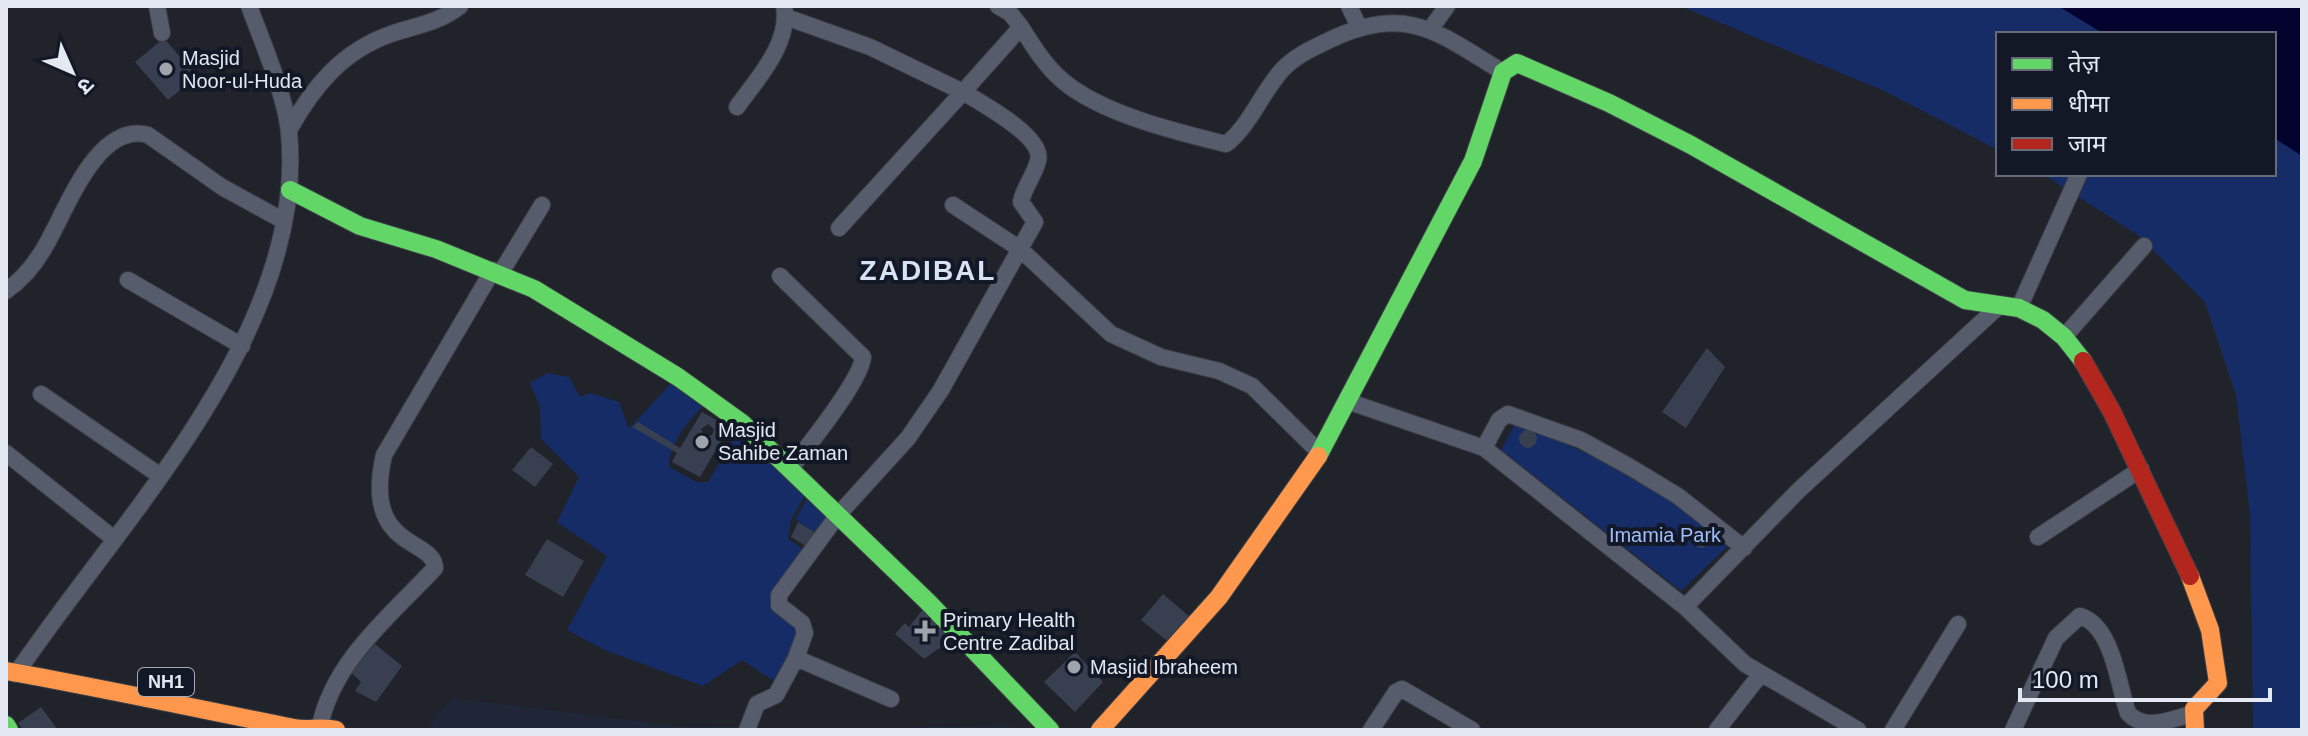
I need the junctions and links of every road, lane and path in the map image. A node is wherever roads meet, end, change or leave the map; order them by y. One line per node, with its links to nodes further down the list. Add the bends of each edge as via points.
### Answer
1 (157, 6): 11 (street)
2 (249, 6): 15 (street)
3 (460, 6): 15 (street, via 362,46 315,87)
4 (998, 6): 8 (street)
5 (1349, 6): 9 (street)
6 (1447, 6): 10 (street)
7 (785, 12): 13 (street); 14 (street, via 773,56)
8 (1021, 27): 9 (street, via 1063,81 1091,99 1226,144 1282,70 1298,56); 13 (street)
9 (1359, 27): 10 (street, via 1393,22)
10 (1430, 30): 12 (street)
11 (162, 33)
12 (1503, 72): 28 (main road, via 1517,63 1609,103 1794,200 1965,300); 33 (main road, via 1473,161)
13 (963, 92): 21 (street); 23 (street, via 1036,147 1039,159 1021,202 1035,222)
14 (737, 107)
15 (289, 130): 17 (street)
16 (2078, 176): 29 (street)
17 (290, 190): 20 (street); 24 (main road, via 360,226)
18 (542, 205): 24 (street)
19 (953, 205): 23 (street)
20 (284, 221): 27 (street, via 138,132 117,139 99,154 32,267); 31 (street, via 261,305)
21 (839, 228)
22 (2144, 246): 30 (street)
23 (1020, 249): 36 (street, via 1111,334 1161,357 1240,379); 40 (street, via 941,390 908,438)
24 (496, 272): 37 (main road, via 548,296 678,377 742,423); 54 (street, via 384,455 378,480 380,507 389,526 429,555 435,568 332,686)
25 (780, 276): 37 (street, via 863,357 855,377)
26 (128, 280): 31 (street)
27 (6, 291)
28 (1999, 306): 29 (main road); 43 (street, via 1799,490)
29 (2019, 308): 30 (main road)
30 (2064, 337): 38 (main road, via 2084,362)
31 (242, 346): 39 (street)
32 (41, 394): 39 (street)
33 (1347, 401): 34 (street); 36 (main road)
34 (1484, 448): 43 (street, via 1508,414 1581,440 1678,496); 44 (street)
35 (6, 453): 42 (street)
36 (1320, 453): 57 (main road, via 1219,597)
37 (790, 469): 40 (main road)
38 (2141, 469): 41 (street); 53 (main road, via 2185,561 2215,652 2218,683 2197,703)
39 (159, 475): 42 (street)
40 (838, 515): 47 (street, via 779,595 779,605 805,628); 56 (main road)
41 (2038, 537)
42 (113, 538): 46 (street)
43 (1744, 548): 44 (street)
44 (1685, 607): 49 (street)
45 (1958, 624): 62 (street)
46 (28, 658): 48 (main road, NH1); 50 (main road, NH1)
47 (796, 658): 52 (street); 55 (street, via 776,695 757,704)
48 (9, 670): 54 (main road, NH1, via 299,729)
49 (1760, 675): 60 (street); 61 (street)
50 (154, 680)
51 (246, 699): 54 (main road, via 306,712)
52 (891, 699)
53 (2194, 722): 63 (street, via 2133,719 2100,632 2080,616 2056,638)
54 (328, 728)
55 (747, 730)
56 (1050, 730)
57 (1100, 730)
58 (1371, 730): 59 (street, via 1402,689)
59 (1472, 730)
60 (1717, 730)
61 (1858, 730)
62 (1893, 730)
63 (2013, 730)

